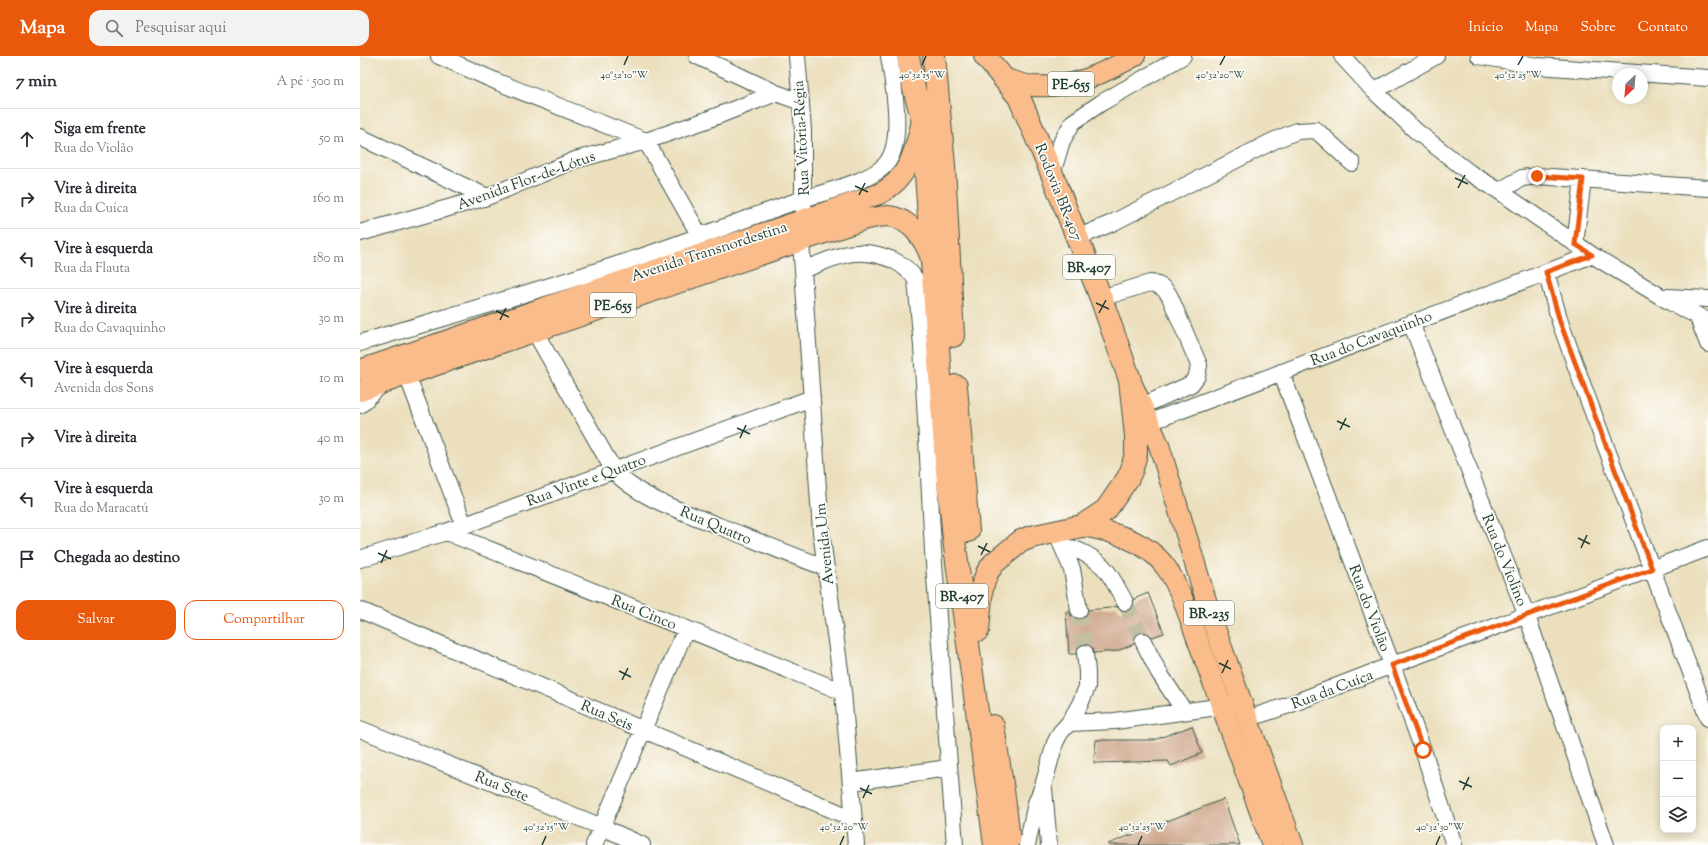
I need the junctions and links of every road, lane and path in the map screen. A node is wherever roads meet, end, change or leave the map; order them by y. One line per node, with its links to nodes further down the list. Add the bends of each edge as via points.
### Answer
1 (439, 56): 20 (street, via 500,84)
2 (697, 56): 16 (street)
3 (797, 56): 17 (street, Rua Vitória-Régia)
4 (889, 56): 27 (street, via 897,123 896,137 886,164 872,176)
5 (908, 56): 18 (highway, BR-407)
6 (934, 56): 70 (highway, via 944,165 954,358)
7 (985, 56): 13 (highway, BR-407)
8 (1135, 56): 13 (main road, PE-655, via 1089,79 1069,84 1031,86)
9 (1183, 56): 22 (street, via 1073,122 1062,141)
10 (1342, 56): 15 (street)
11 (1436, 56): 15 (street)
12 (1479, 56): 14 (street, via 1537,66)
13 (1003, 78): 22 (highway, Rodovia BR-407 / BR-407, via 1022,102)
14 (1708, 78)
15 (1374, 91): 25 (street, via 1440,151)
16 (776, 93): 17 (street); 20 (street, Avenida Flor-de-Lótus)
17 (801, 102): 27 (street, Rua Vitória-Régia)
18 (922, 117): 28 (main road, Avenida Transnordestina / PE-655, via 907,167 891,188); 35 (highway, BR-407)
19 (360, 137): 26 (street)
20 (646, 140): 26 (street, Avenida Flor-de-Lótus, via 575,160); 30 (street)
21 (1352, 162): 31 (street, via 1316,130 1298,131)
22 (1052, 174): 31 (highway, Rodovia BR-407 / BR-407)
23 (1583, 179): 24 (street); 25 (street, via 1537,176 1522,178); 33 (street)
24 (1708, 188)
25 (1499, 191): 33 (street)
26 (487, 197): 29 (street, Avenida Flor-de-Lótus)
27 (804, 198): 28 (street, Rua Vitória-Régia); 30 (street)
28 (803, 220): 47 (main road, Avenida Transnordestina / PE-655)
29 (360, 233)
30 (700, 236): 44 (street)
31 (1077, 238): 39 (highway, Rodovia BR-407 / BR-407)
32 (801, 242): 35 (main road, Avenida Transnordestina / PE-655, via 866,220 888,216 905,222 920,236 928,249); 36 (street, Avenida Um); 43 (main road, Avenida Transnordestina / PE-655)
33 (1575, 244): 34 (street)
34 (1592, 255): 37 (street, Rua do Cavaquinho); 38 (street)
35 (933, 268): 46 (highway, BR-407)
36 (803, 270): 46 (street, via 860,251 886,257 906,267 916,280); 53 (street, Avenida Um)
37 (1546, 272): 42 (street, Rua do Cavaquinho); 64 (street, via 1565,336)
38 (1661, 297): 40 (street); 41 (street)
39 (1101, 298): 50 (highway, Rodovia BR-407 / BR-407); 55 (street, via 1150,283 1163,288 1170,297 1199,365 1197,376 1191,384)
40 (1708, 299)
41 (1702, 318): 45 (street)
42 (1411, 323): 48 (street, Rua do Cavaquinho); 68 (street, Rua do Violino)
43 (535, 332): 49 (main road, Avenida Transnordestina / PE-655); 56 (street, Rua Quatro)
44 (360, 343)
45 (1708, 344)
46 (930, 345): 82 (street, via 933,550); 91 (highway, BR-407)
47 (360, 370)
48 (1281, 372): 55 (street, Rua do Cavaquinho); 73 (street, Rua do Violão)
49 (407, 375): 51 (main road, Avenida Transnordestina / PE-655); 57 (street)
50 (1130, 380): 55 (main road, BR-235 / BR-235); 58 (highway, Rodovia BR-407, via 1136,436 1136,453 1132,469 1106,510)
51 (383, 383): 52 (main road, Avenida Transnordestina / PE-655); 54 (street)
52 (360, 391)
53 (812, 398): 56 (street, Rua Vinte e Quatro); 63 (street, Avenida Um)
54 (360, 405)
55 (1146, 414): 77 (main road, BR-235 / BR-235, via 1159,445 1204,595)
56 (614, 470): 57 (street, Rua Vinte e Quatro); 63 (street, Rua Quatro, via 622,480 654,498 781,552)
57 (464, 525): 59 (street, Rua Vinte e Quatro)
58 (1082, 526): 60 (highway); 75 (main road, BR-235 / BR-235, via 1102,530 1138,544 1165,565 1182,597)
59 (446, 532): 62 (street, Rua Vinte e Quatro); 69 (street, Rua Cinco)
60 (1059, 540): 65 (street, via 1105,569); 67 (street, via 1072,569); 70 (highway, via 1031,537 1020,541 994,563 982,588)
61 (1708, 548): 64 (street, Rua da Cuíca)
62 (360, 559)
63 (825, 567): 74 (street, Avenida Um)
64 (1652, 569): 68 (street, Rua da Cuíca); 78 (street)
65 (1125, 602)
66 (360, 610): 81 (street, Rua Seis)
67 (1079, 610)
68 (1527, 616): 73 (street, Rua da Cuíca); 98 (street, Rua do Violino)
69 (686, 629): 74 (street, Rua Cinco); 81 (street)
70 (978, 630): 92 (highway)
71 (1143, 641): 76 (street, via 1158,671)
72 (1085, 653): 79 (street, via 1086,687)
73 (1392, 665): 77 (street, Rua da Cuíca, via 1286,706); 97 (street, Rua do Violão)
74 (843, 692): 83 (street, Avenida Um)
75 (1221, 706): 76 (street, Rua da Cuíca); 77 (street, Rua da Cuíca); 95 (main road, BR-235 / BR-235)
76 (1184, 711): 79 (street, Rua da Cuíca, via 1115,721)
77 (1245, 711): 96 (main road, BR-235 / BR-235)
78 (1708, 718)
79 (1069, 723): 84 (street, via 1055,743)
80 (360, 729): 86 (street, Rua Sete)
81 (643, 730): 85 (street, Rua Seis); 86 (street)
82 (948, 768): 83 (street); 90 (street)
83 (851, 782): 85 (street, Avenida Um)
84 (1043, 786): 93 (street, via 1036,803); 94 (street)
85 (854, 819): 89 (street, Avenida Um)
86 (602, 827): 87 (street); 88 (street, Rua Sete)
87 (594, 845)
88 (642, 845)
89 (856, 845)
90 (955, 845)
91 (995, 845)
92 (1009, 845)
93 (1027, 845)
94 (1049, 845)
95 (1272, 845)
96 (1292, 845)
97 (1454, 845)
98 (1606, 845)

